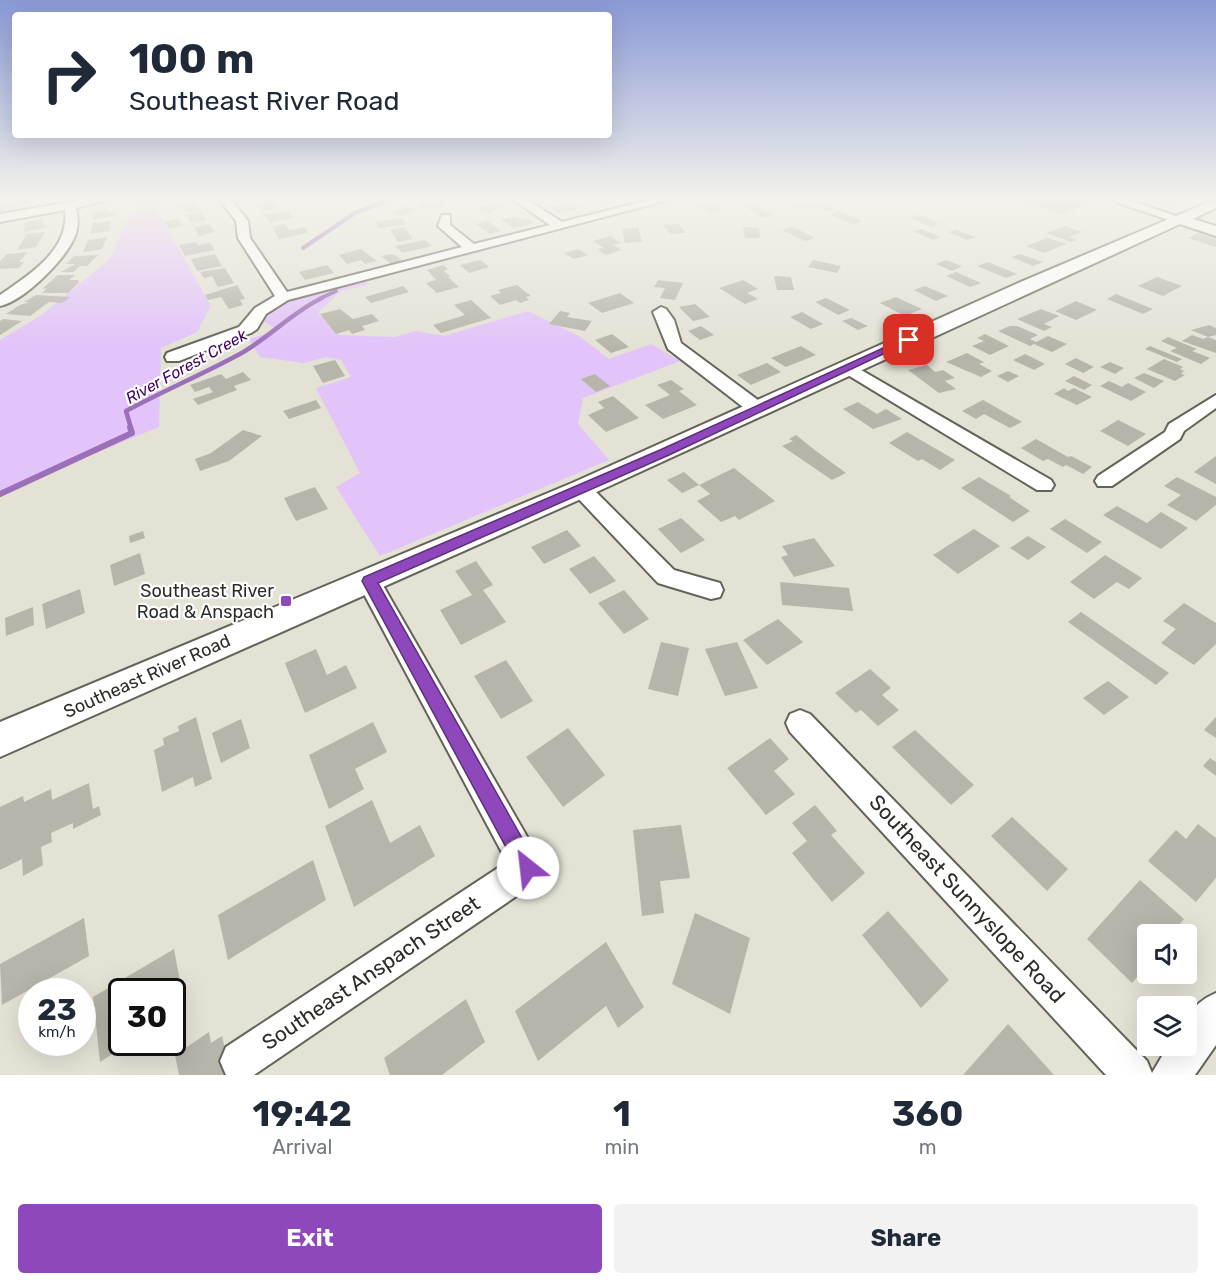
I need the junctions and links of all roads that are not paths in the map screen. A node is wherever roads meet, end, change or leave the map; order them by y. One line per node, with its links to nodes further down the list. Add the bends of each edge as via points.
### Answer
1 (60, 248): 7 (street)
2 (251, 248): 6 (street)
3 (475, 248): 5 (street)
4 (1114, 248): 10 (street, Southeast River Road)
5 (472, 249): 6 (street)
6 (283, 297): 9 (street, via 260,311 245,330)
7 (0, 302)
8 (661, 312): 12 (street, via 674,346)
9 (173, 357)
10 (849, 368): 12 (street, Southeast River Road); 14 (street)
11 (1216, 400): 13 (street)
12 (759, 410): 15 (street, Southeast River Road)
13 (1105, 481)
14 (1044, 485)
15 (581, 489): 16 (street, Southeast River Road); 17 (street, via 666,577)
16 (369, 581): 19 (street, Southeast River Road); 21 (street, Southeast Anspach Street, via 528,868)
17 (711, 590)
18 (800, 723): 22 (street, Southeast Sunnyslope Road)
19 (0, 740)
20 (1216, 1012): 23 (street)
21 (240, 1061)
22 (1133, 1075)
23 (1171, 1075)

